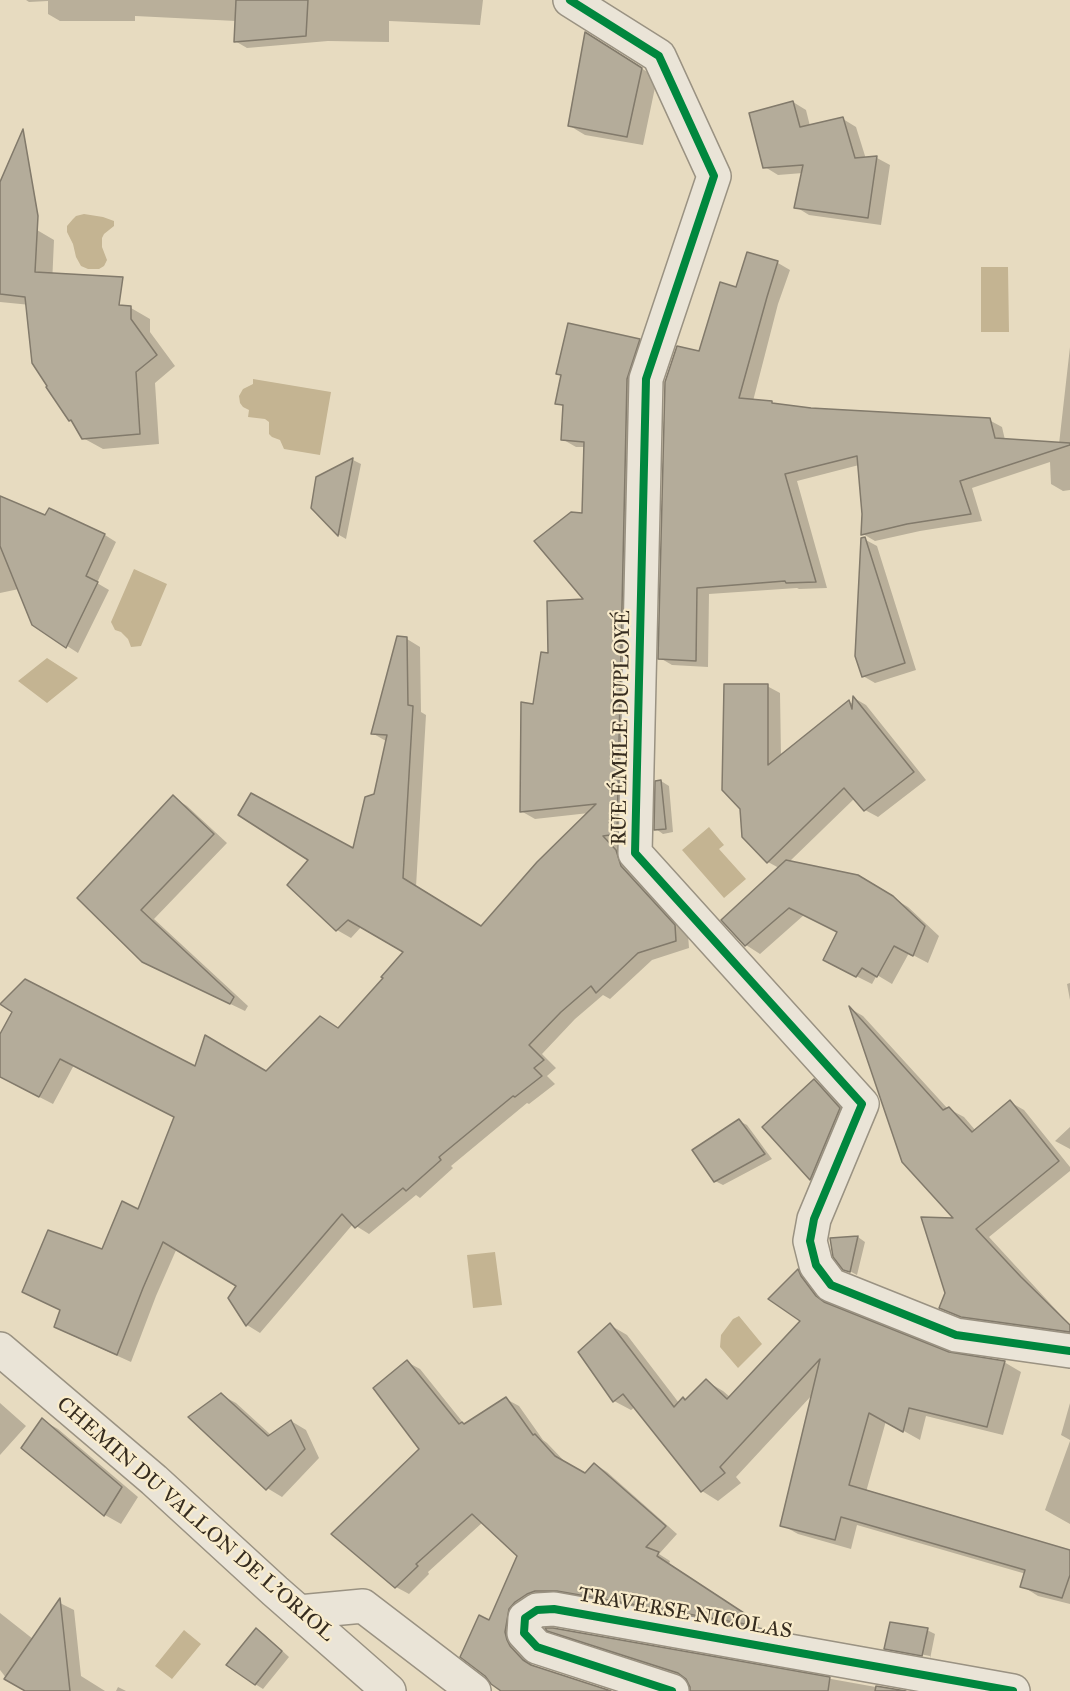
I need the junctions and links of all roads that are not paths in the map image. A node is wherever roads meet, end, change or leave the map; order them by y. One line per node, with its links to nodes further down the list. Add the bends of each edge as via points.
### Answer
1 (570, 0): 3 (street, RUE ÉMILE DUPLOYÉ, via 659,56 714,176 646,380 635,852 862,1104 814,1219 810,1241 816,1265 831,1285 956,1335)
2 (0, 1350): 4 (street, CHEMIN DU VALLON DE L'ORIOL, via 154,1480)
3 (1070, 1351)
4 (299, 1612): 5 (street, CHEMIN DU VALLON DE L'ORIOL); 6 (street, via 363,1606)
5 (389, 1691)
6 (474, 1691)
7 (672, 1691): 8 (street, TRAVERSE NICOLAS, via 537,1647 524,1633 525,1618 537,1610 554,1609)
8 (1013, 1691)

